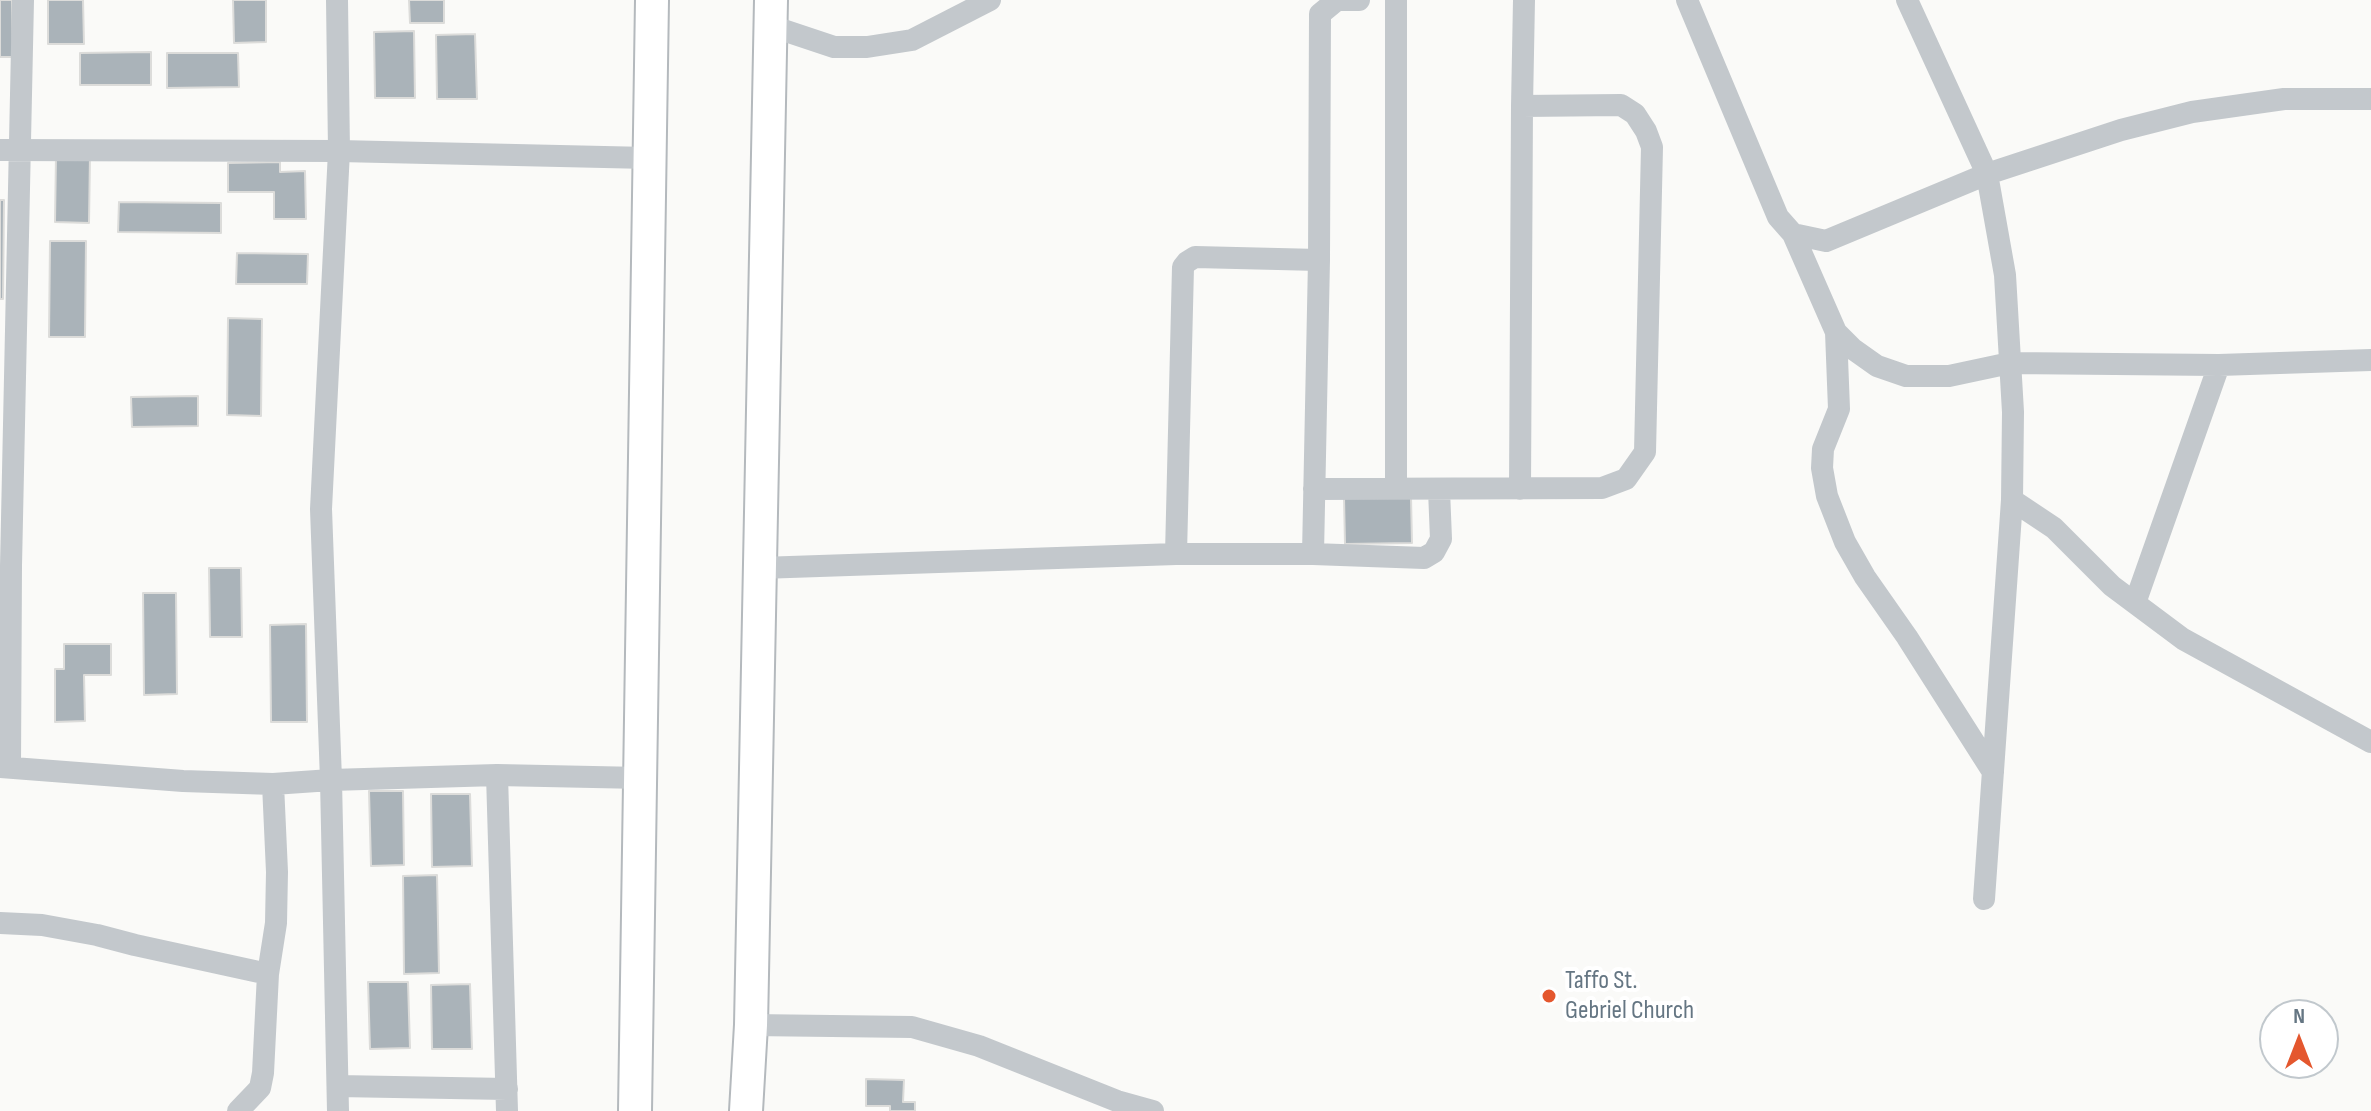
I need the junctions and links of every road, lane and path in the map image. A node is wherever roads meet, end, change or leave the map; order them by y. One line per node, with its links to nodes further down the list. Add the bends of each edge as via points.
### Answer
1 (23, 0): 13 (street)
2 (337, 0): 14 (street)
3 (652, 0): 15 (highway)
4 (990, 0): 10 (street, via 912,40 867,47 834,47)
5 (1359, 0): 18 (street, via 1337,0 1320,14)
6 (1396, 0): 23 (street)
7 (1524, 0): 12 (street)
8 (1687, 0): 17 (street, via 1778,217)
9 (1907, 0): 16 (street)
10 (771, 13): 30 (highway)
11 (2371, 99): 16 (street, via 2284,99 2192,112)
12 (1522, 106): 25 (street); 25 (street, via 1621,105 1635,114 1652,147 1645,452 1626,479 1602,488)
13 (10, 150): 14 (street); 33 (street, via 11,559)
14 (339, 151): 15 (street); 37 (street, via 322,518)
15 (648, 158): 36 (highway)
16 (1987, 174): 17 (street, via 1826,241); 21 (street, via 2005,275)
17 (1793, 234): 19 (street)
18 (1319, 260): 24 (street); 28 (street, via 1195,257 1183,267)
19 (1836, 332): 21 (street, via 1877,366 1906,376 1949,376); 34 (street, via 1839,409 1823,449 1827,496 1865,577)
20 (2371, 360): 22 (street)
21 (2010, 363): 22 (street); 27 (street)
22 (2219, 365): 31 (street)
23 (1396, 488): 24 (street); 26 (street)
24 (1314, 489): 29 (street)
25 (1520, 489): 26 (street)
26 (1439, 490): 29 (street, via 1441,539 1424,558)
27 (2012, 500): 31 (street, via 2054,528); 34 (street)
28 (1176, 554): 29 (street); 30 (street)
29 (1313, 554)
30 (760, 568): 42 (highway)
31 (2135, 603): 32 (street, via 2183,639)
32 (2371, 742)
33 (5, 766): 38 (street)
34 (1993, 772): 39 (street)
35 (497, 775): 36 (street); 37 (street); 44 (street)
36 (641, 778): 47 (highway)
37 (331, 780): 38 (street); 43 (street)
38 (273, 784): 41 (street, via 276,923)
39 (1984, 899)
40 (0, 923): 41 (street, via 97,935)
41 (268, 974): 45 (street, via 260,1088)
42 (751, 1025): 48 (highway); 49 (street, via 912,1027 979,1046)
43 (338, 1086): 44 (street); 46 (street)
44 (507, 1100)
45 (238, 1111)
46 (338, 1111)
47 (635, 1111)
48 (746, 1111)
49 (1153, 1111)

